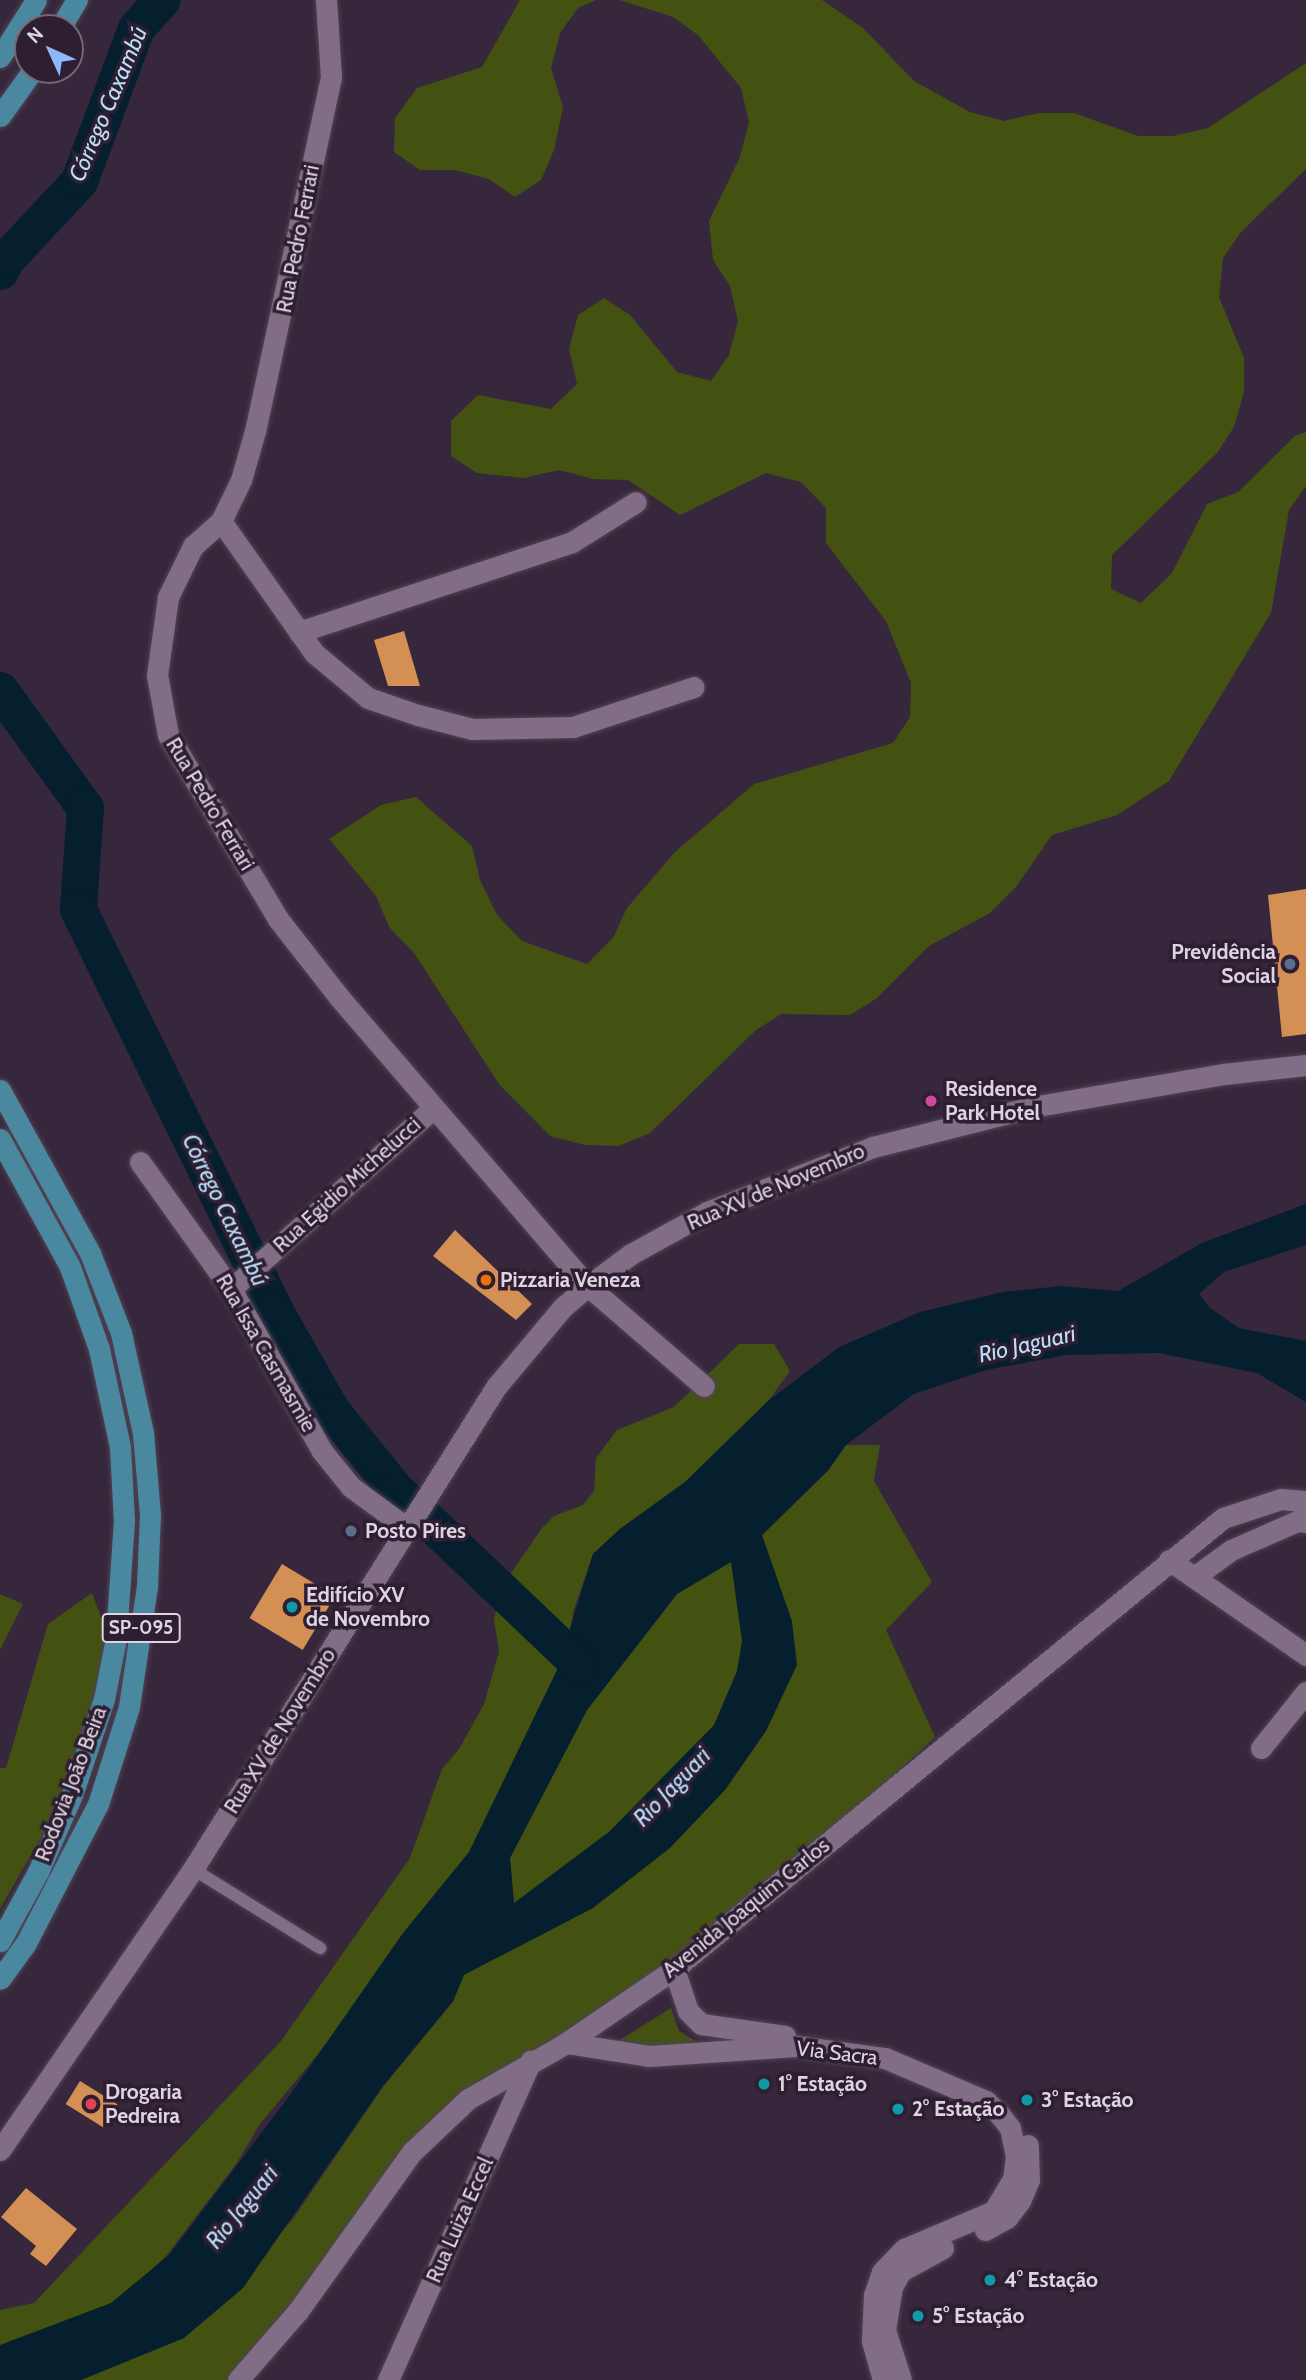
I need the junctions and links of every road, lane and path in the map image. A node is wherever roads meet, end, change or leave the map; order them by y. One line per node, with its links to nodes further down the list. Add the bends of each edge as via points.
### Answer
1 (36, 0): 3 (main road)
2 (326, 0): 7 (street, Rua Pedro Ferrari, via 331,76 291,276 241,480)
3 (0, 57)
4 (23, 84): 5 (main road)
5 (0, 116)
6 (636, 502): 8 (street, via 572,542)
7 (221, 521): 8 (street); 12 (street, Rua Pedro Ferrari, via 193,546 168,597 157,675 168,735 278,919)
8 (299, 632): 9 (street, via 314,653 368,698 472,729 573,727)
9 (694, 687)
10 (1306, 1065): 17 (street, Rua XV de Novembro, via 1224,1074 1032,1107 873,1147 707,1212 631,1254)
11 (0, 1090): 31 (main road, SP-095, via 90,1253 121,1333 143,1433 149,1514 147,1586 129,1707 98,1804 26,1943)
12 (432, 1109): 16 (street, Rua Egidio Michelucci); 17 (street, Rua Pedro Ferrari)
13 (0, 1139): 14 (main road, Rodovia João Beira / SP-095)
14 (8, 1161): 28 (main road, Rodovia João Beira / SP-095, via 70,1266 99,1349 120,1447 124,1520 116,1638 104,1699 72,1795 38,1872)
15 (141, 1162): 16 (street, Rua Issa Casmasmie)
16 (236, 1284): 21 (street, Rua Issa Casmasmie, via 322,1451 351,1488)
17 (588, 1286): 18 (street, Rua Pedro Ferrari); 21 (street, Rua XV de Novembro, via 564,1307 496,1387)
18 (704, 1386)
19 (1306, 1501): 22 (street, Avenida Joaquim Carlos, via 1281,1499 1223,1518)
20 (1306, 1522): 23 (street, via 1297,1521 1231,1550)
21 (409, 1526): 27 (street, Rua XV de Novembro)
22 (1169, 1560): 23 (street); 30 (street, Avenida Joaquim Carlos)
23 (1194, 1577): 24 (street)
24 (1306, 1656)
25 (1306, 1692): 26 (street)
26 (1261, 1748)
27 (193, 1869): 29 (lane); 35 (street, Rua XV de Novembro)
28 (0, 1941)
29 (320, 1948)
30 (674, 1969): 32 (street, Via Sacra, via 688,2011 701,2024); 33 (street, Avenida Joaquim Carlos)
31 (0, 1979)
32 (796, 2041): 33 (street, Via Sacra, via 649,2056); 36 (street, Via Sacra, via 887,2050 931,2064 1000,2094 1025,2127 1029,2180 1007,2218)
33 (566, 2043): 34 (street, Avenida Joaquim Carlos)
34 (531, 2060): 37 (street, Avenida Joaquim Carlos, via 468,2099 412,2152 298,2311); 38 (street, Rua Luiza Eccel)
35 (0, 2150)
36 (896, 2266): 39 (street, via 874,2295 872,2341); 40 (street, via 885,2330)
37 (238, 2380)
38 (388, 2380)
39 (883, 2380)
40 (901, 2380)

